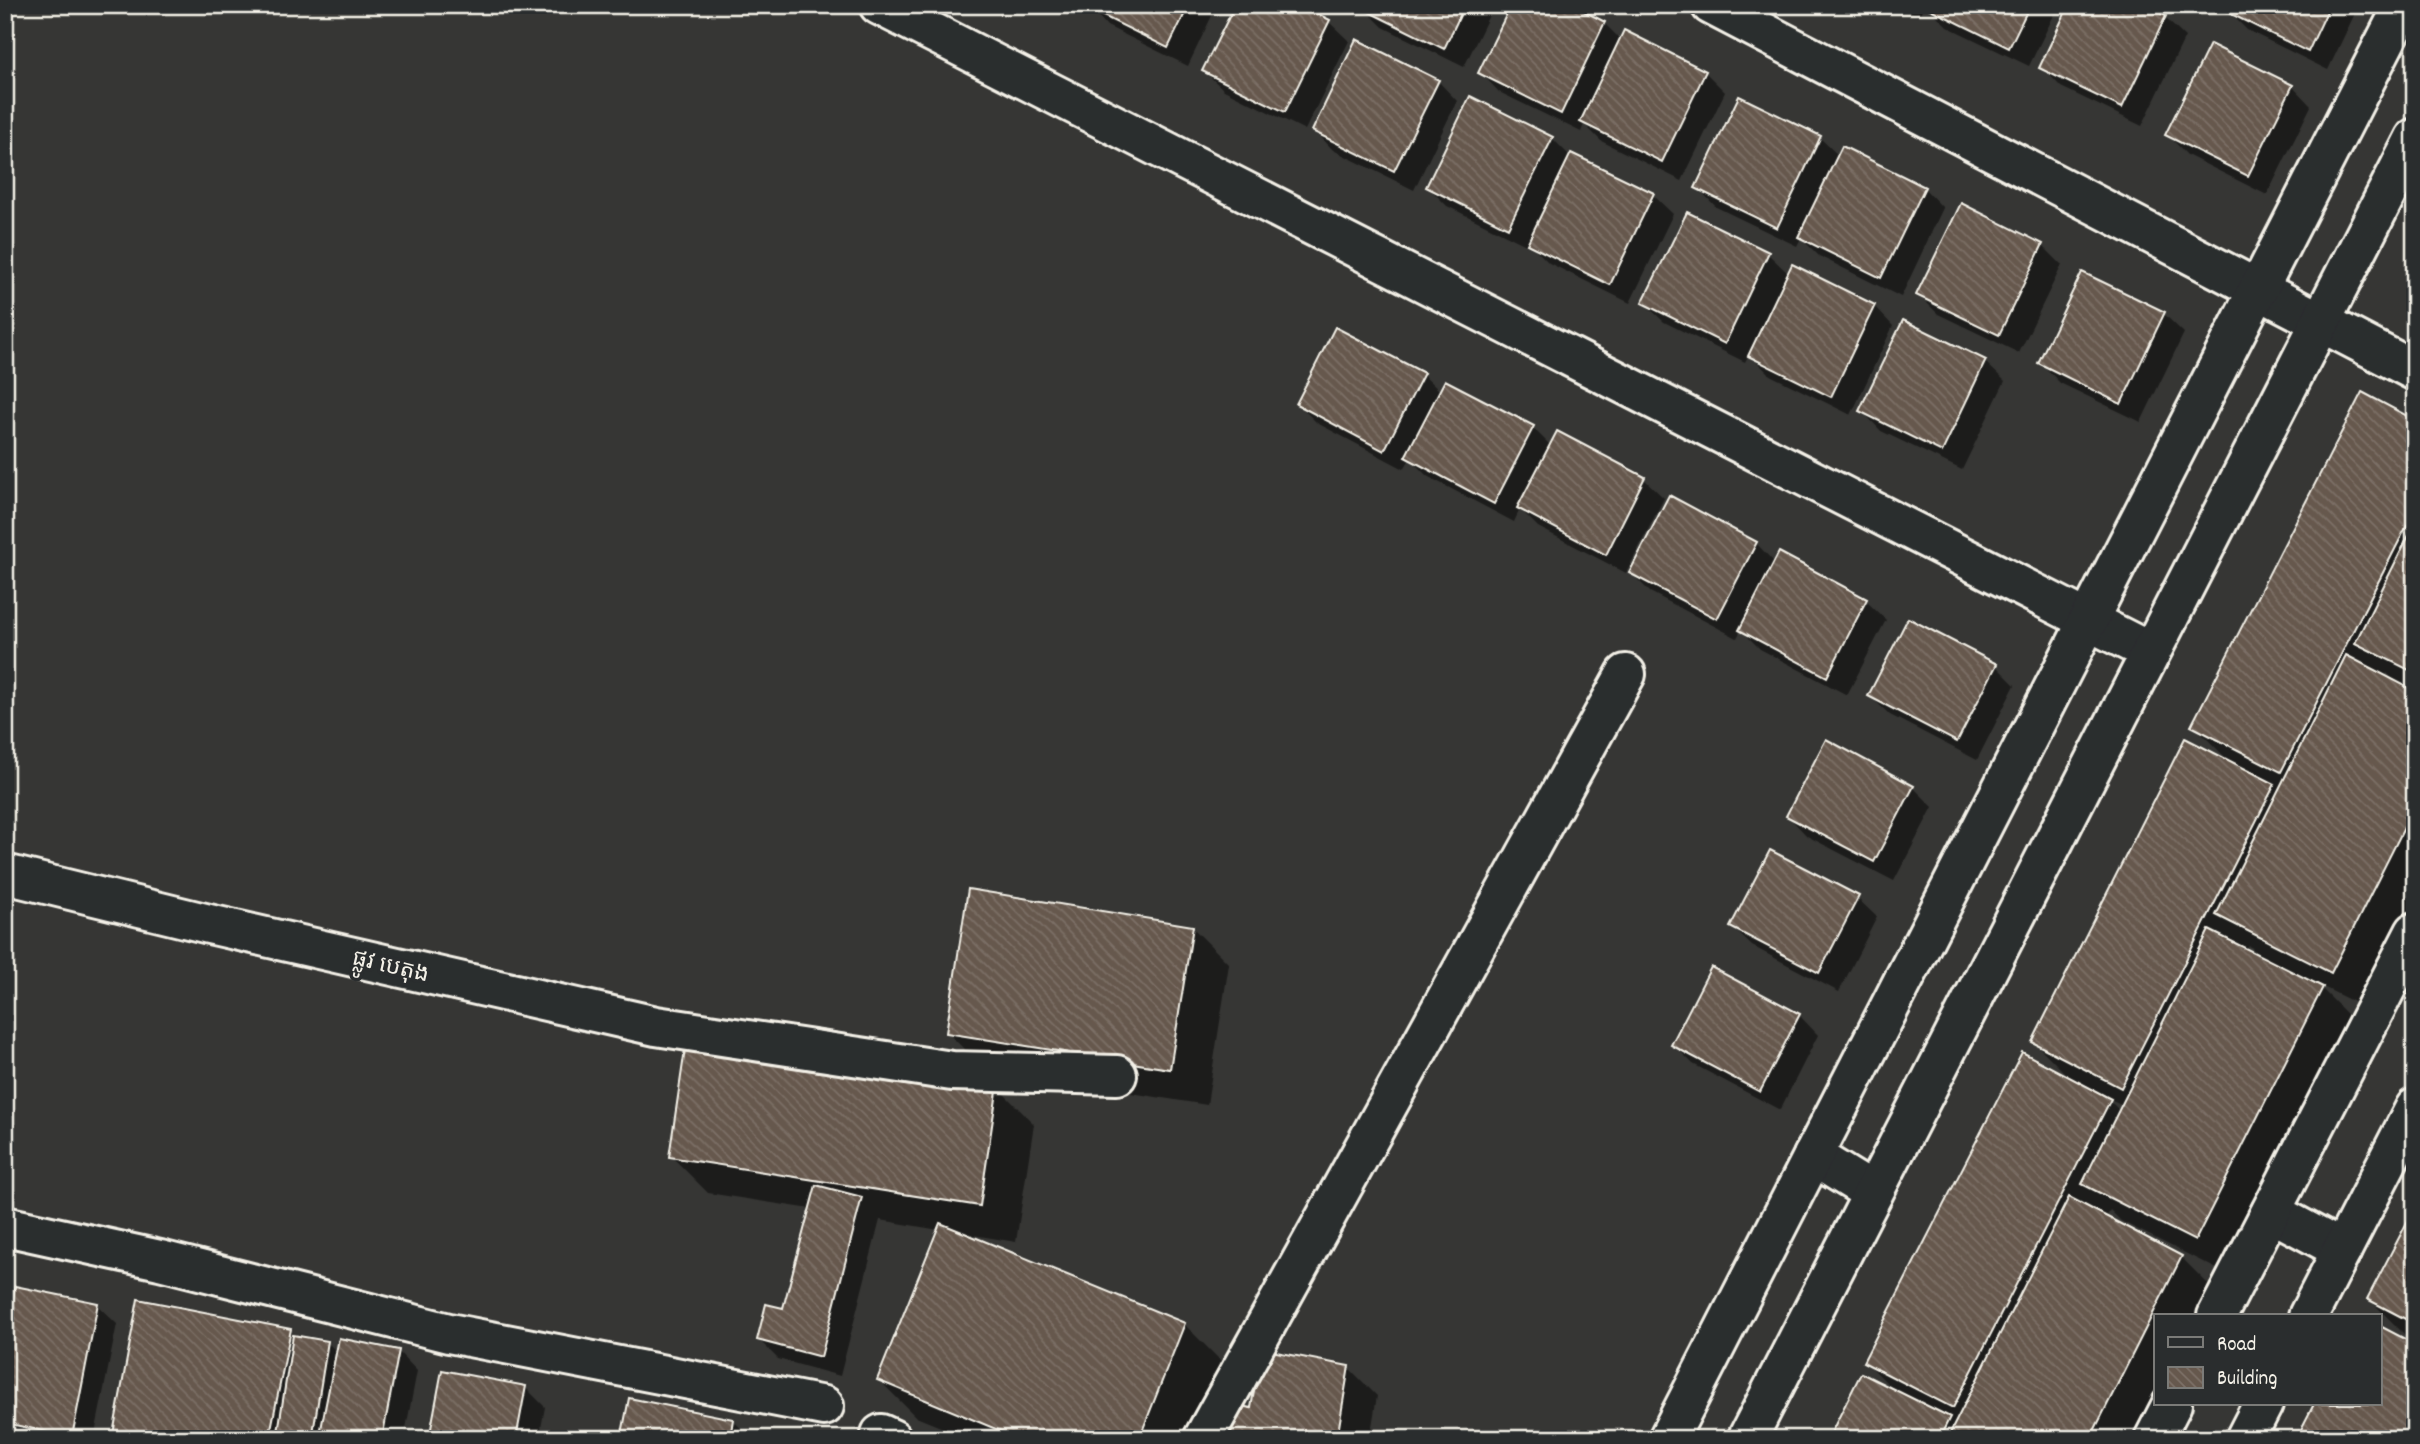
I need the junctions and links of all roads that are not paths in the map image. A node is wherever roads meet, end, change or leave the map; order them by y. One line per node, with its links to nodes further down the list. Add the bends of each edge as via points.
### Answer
1 (879, 5): 8 (street)
2 (1712, 5): 5 (street)
3 (2404, 5): 5 (street)
4 (2415, 138): 6 (street)
5 (2258, 289): 6 (street); 8 (street)
6 (2321, 321): 7 (street); 9 (street)
7 (2415, 371)
8 (2088, 620): 9 (street); 15 (street)
9 (2150, 652): 16 (street)
10 (1626, 674): 25 (street)
11 (5, 874): 13 (street, ផ្លូវ បេតុង, via 656,1026 952,1071)
12 (2415, 932): 17 (street)
13 (1117, 1075)
14 (2415, 1108): 19 (street)
15 (1812, 1156): 16 (street); 26 (street)
16 (1873, 1193): 27 (street)
17 (2271, 1212): 19 (street); 20 (street)
18 (5, 1226): 22 (street, via 449,1333)
19 (2342, 1250): 21 (street)
20 (2218, 1314)
21 (2309, 1314)
22 (824, 1406)
23 (2171, 1406): 28 (street)
24 (2262, 1406): 29 (street)
25 (1203, 1439)
26 (1668, 1439)
27 (1747, 1439)
28 (2154, 1439)
29 (2245, 1439)

